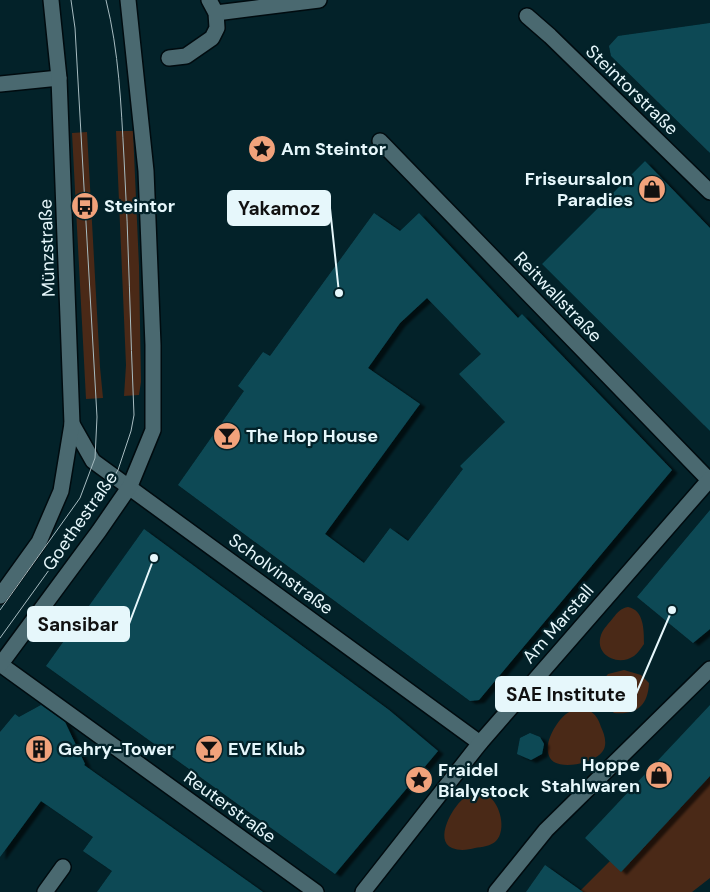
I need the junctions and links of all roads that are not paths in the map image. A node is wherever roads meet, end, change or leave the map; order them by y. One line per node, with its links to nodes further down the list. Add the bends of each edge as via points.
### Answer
1 (51, 0): 7 (street, Münzstraße)
2 (128, 0): 13 (street, Goethestraße, via 146,171 154,414 153,430)
3 (319, 0): 4 (street)
4 (212, 7): 6 (street, via 217,28 212,38 186,56)
5 (527, 16): 10 (street, Steintorstraße)
6 (169, 58)
7 (59, 78): 8 (street); 11 (street, Münzstraße)
8 (0, 84)
9 (380, 141): 12 (street, Reitwallstraße)
10 (710, 192)
11 (72, 421): 13 (street, Scholvinstraße, via 93,461); 14 (street, Goethestraße, via 61,491 39,542)
12 (710, 479): 17 (street, Am Marstall)
13 (130, 486): 15 (street, Goethestraße); 17 (street, Scholvinstraße)
14 (0, 596)
15 (0, 664): 20 (street, Reuterstraße)
16 (710, 669): 22 (street, via 546,830)
17 (480, 743): 21 (street, Am Marstall)
18 (63, 867): 19 (street)
19 (45, 892)
20 (316, 892)
21 (363, 892)
22 (496, 892)

